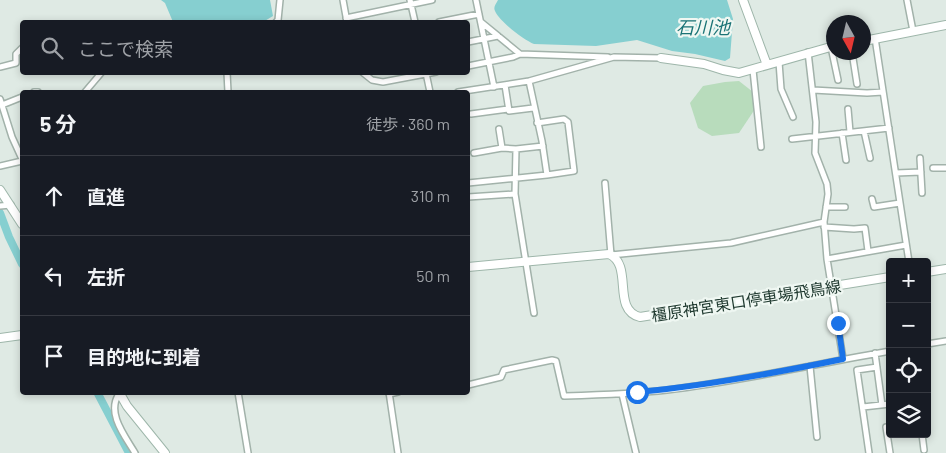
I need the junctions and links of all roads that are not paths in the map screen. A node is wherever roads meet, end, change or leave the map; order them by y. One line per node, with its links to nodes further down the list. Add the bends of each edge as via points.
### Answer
1 (280, 0): 9 (street)
2 (343, 0): 10 (street)
3 (432, 0): 7 (street)
4 (476, 0): 8 (street)
5 (743, 0): 31 (main road)
6 (907, 0): 15 (street)
7 (411, 2): 10 (street); 11 (street)
8 (479, 14): 12 (street); 13 (street)
9 (278, 20)
10 (347, 20)
11 (415, 20)
12 (449, 20)
13 (480, 21): 16 (street); 17 (street)
14 (946, 25): 15 (main road)
15 (913, 31): 18 (main road)
16 (498, 36): 17 (street); 24 (street)
17 (484, 38): 20 (street); 29 (street)
18 (875, 38): 19 (main road); 50 (street)
19 (871, 39)
20 (470, 42)
21 (826, 48): 23 (main road)
22 (20, 50): 33 (street, via 16,54 16,63)
23 (808, 52): 30 (main road); 49 (street)
24 (520, 54): 25 (street); 29 (street)
25 (614, 57): 26 (street); 41 (street)
26 (660, 58): 34 (main road, via 739,73)
27 (834, 60): 40 (street)
28 (853, 60): 42 (street)
29 (489, 62): 32 (street); 44 (street)
30 (779, 62): 31 (main road); 58 (street, via 781,89)
31 (767, 65): 34 (main road)
32 (470, 66)
33 (0, 67)
34 (753, 70): 68 (street)
35 (100, 75): 45 (street)
36 (227, 75): 46 (street)
37 (366, 75): 38 (street, via 383,82)
38 (421, 75)
39 (426, 75): 47 (street)
40 (838, 80)
41 (529, 81): 43 (street); 54 (street)
42 (857, 84)
43 (505, 85): 44 (street); 55 (street)
44 (494, 87): 48 (street)
45 (88, 90)
46 (228, 90)
47 (430, 90)
48 (470, 90)
49 (813, 90): 50 (street); 65 (street)
50 (883, 92): 60 (street)
51 (20, 98): 53 (street)
52 (0, 99): 53 (street)
53 (2, 108): 72 (street)
54 (534, 108): 55 (street); 59 (street)
55 (508, 109): 57 (street)
56 (848, 109): 63 (street)
57 (471, 114)
58 (793, 117)
59 (537, 122): 67 (street); 82 (street, via 564,119 568,122 574,170)
60 (889, 128): 62 (street); 81 (street)
61 (499, 129): 69 (street)
62 (864, 131): 63 (street); 73 (street)
63 (850, 132): 64 (street)
64 (842, 134): 65 (street); 75 (street)
65 (816, 136): 66 (street); 94 (street, via 815,153 827,184)
66 (792, 139)
67 (543, 146): 70 (street); 82 (street)
68 (761, 147)
69 (502, 148): 70 (street); 71 (street)
70 (516, 149): 83 (street)
71 (474, 153)
72 (20, 155)
73 (870, 158)
74 (920, 158): 80 (street)
75 (846, 160)
76 (20, 161): 77 (street)
77 (0, 166)
78 (933, 168): 79 (street)
79 (946, 168)
80 (920, 172): 81 (street); 87 (street)
81 (896, 173): 91 (street)
82 (547, 175): 83 (street)
83 (515, 178): 84 (street); 88 (street)
84 (470, 183)
85 (605, 183): 100 (street)
86 (0, 190): 92 (main road)
87 (922, 193)
88 (515, 194): 89 (street); 103 (street)
89 (470, 196)
90 (872, 200): 91 (street, via 874,207)
91 (900, 203): 98 (street)
92 (11, 205): 93 (street); 96 (main road)
93 (0, 206)
94 (826, 207): 95 (street); 97 (street)
95 (845, 207)
96 (20, 221)
97 (824, 224): 99 (street, via 865,228); 100 (street, via 731,243); 102 (street)
98 (906, 245): 99 (street); 101 (street)
99 (868, 251): 102 (street)
100 (611, 255): 103 (main road, via 603,253); 108 (main road, 橿原神宮東口停車場飛鳥線, via 620,267 626,307 632,314 640,316)
101 (908, 258)
102 (827, 259): 108 (street)
103 (526, 261): 104 (main road); 109 (street)
104 (470, 267)
105 (946, 269): 106 (main road)
106 (931, 271)
107 (886, 278): 108 (main road, 橿原神宮東口停車場飛鳥線)
108 (832, 286): 116 (street)
109 (534, 313)
110 (20, 335): 111 (main road)
111 (0, 338)
112 (946, 341): 113 (street)
113 (931, 343)
114 (886, 352): 115 (street)
115 (875, 353): 116 (street); 118 (street)
116 (843, 359): 117 (street)
117 (810, 366): 120 (street, via 716,383); 128 (street)
118 (877, 367): 126 (street); 127 (street, via 857,370)
119 (470, 384): 120 (street, via 501,376 504,370 548,360 556,361 564,396)
120 (622, 394): 136 (street)
121 (118, 395): 132 (street, via 114,410 116,418)
122 (120, 395): 133 (main road)
123 (238, 395): 134 (street)
124 (389, 395): 135 (street)
125 (886, 404): 126 (street)
126 (882, 405): 127 (street)
127 (863, 407): 137 (street)
128 (817, 436)
129 (888, 438): 138 (street)
130 (922, 438): 131 (street)
131 (924, 450)
132 (135, 453)
133 (165, 453)
134 (248, 453)
135 (398, 453)
136 (636, 453)
137 (869, 453)
138 (890, 453)

